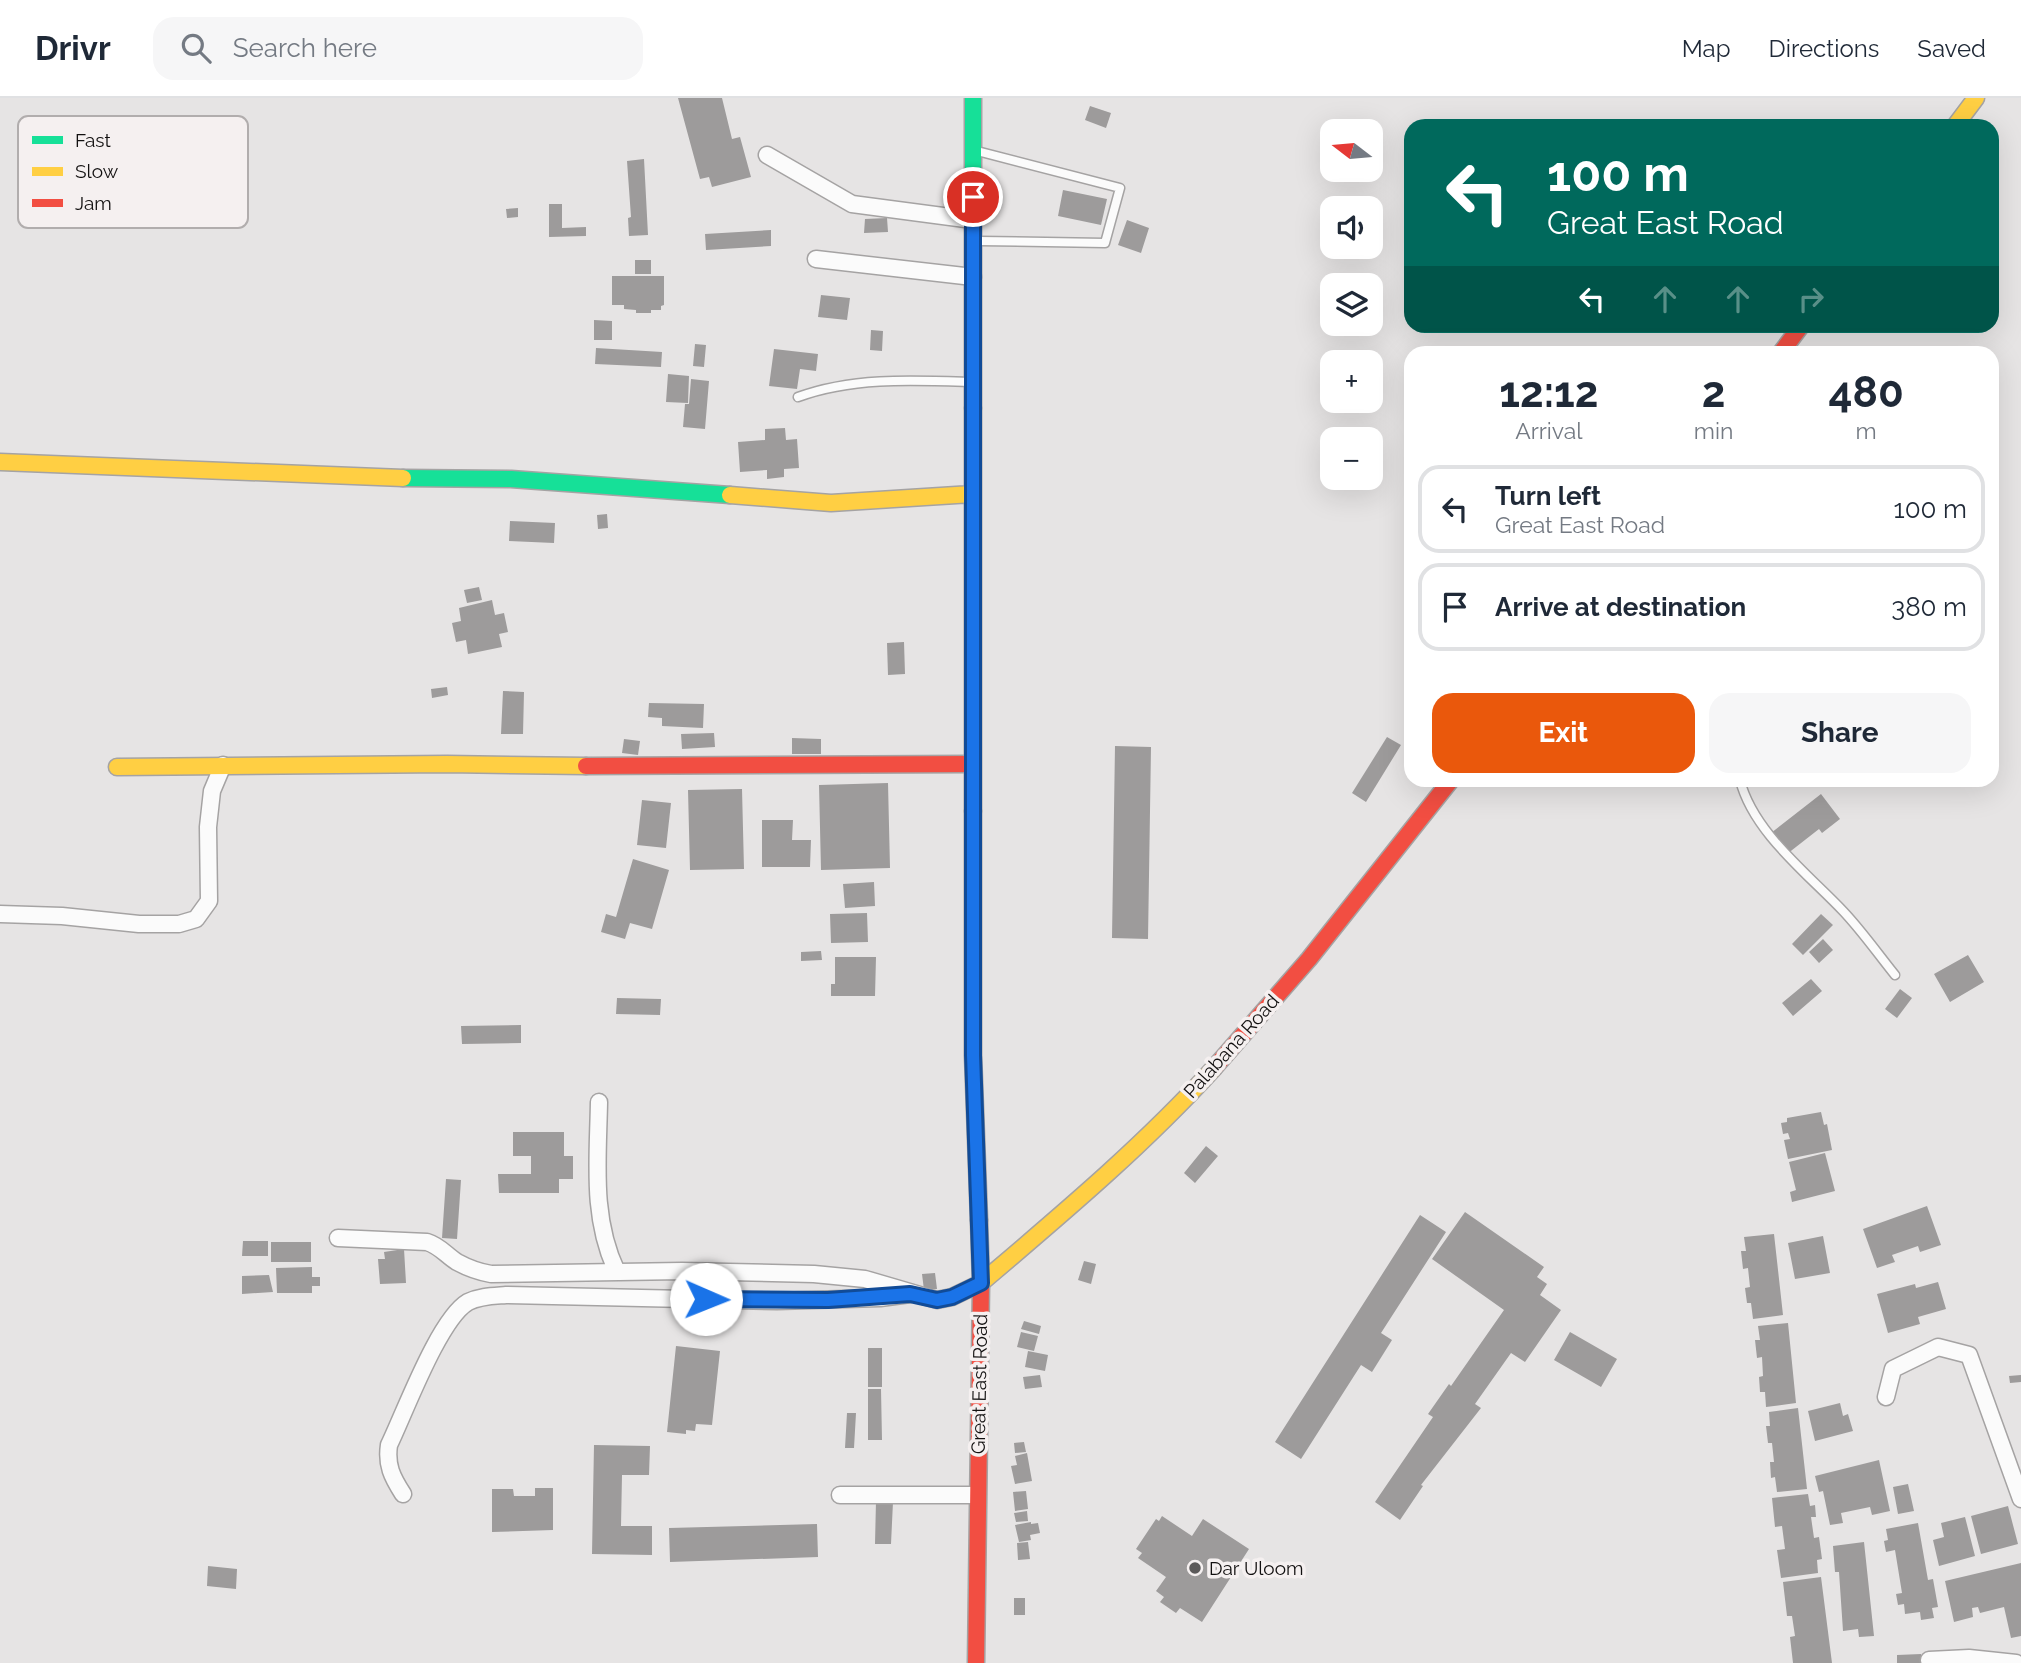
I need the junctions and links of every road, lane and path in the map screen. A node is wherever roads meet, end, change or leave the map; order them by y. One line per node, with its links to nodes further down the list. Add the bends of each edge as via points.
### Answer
1 (973, 98): 4 (main road, Great East Road)
2 (1976, 98): 3 (main road)
3 (1960, 119)
4 (973, 150): 6 (main road, Great East Road); 7 (lane, via 1120,188 1105,243)
5 (767, 155): 6 (street, via 852,204)
6 (972, 220): 7 (main road, Great East Road)
7 (973, 241): 9 (main road, Great East Road)
8 (816, 259): 9 (street)
9 (973, 277): 10 (main road, Great East Road)
10 (972, 382): 11 (lane, via 874,382 824,388); 13 (main road, Great East Road)
11 (798, 397)
12 (0, 462): 13 (main road, via 511,479 831,503)
13 (972, 494): 14 (main road, Great East Road)
14 (972, 764): 15 (main road); 24 (main road, Great East Road, via 973,1055)
15 (223, 765): 16 (main road); 19 (street, via 212,791 208,827 209,901 196,919 139,924)
16 (117, 767)
17 (1445, 787): 24 (main road, Palabana Road, via 1321,944 1175,1108 1108,1175)
18 (1742, 787): 20 (lane, via 1745,799 1780,847 1846,915)
19 (0, 914)
20 (1895, 975)
21 (599, 1102): 23 (street, via 597,1199)
22 (338, 1238): 23 (street, via 428,1242 456,1261 491,1275)
23 (617, 1272): 25 (street, via 814,1274 865,1279)
24 (981, 1283): 25 (street, via 937,1300); 29 (main road, Great East Road)
25 (910, 1294): 27 (street, via 777,1301 506,1295 468,1303 453,1314 438,1340 389,1445 391,1475)
26 (1886, 1397): 30 (street, via 1893,1369 1914,1357 1938,1348 1969,1355)
27 (403, 1494)
28 (841, 1494): 29 (street)
29 (977, 1495): 32 (main road, Great East Road)
30 (2021, 1499)
31 (1929, 1660): 33 (street)
32 (976, 1663)
33 (2016, 1663)

